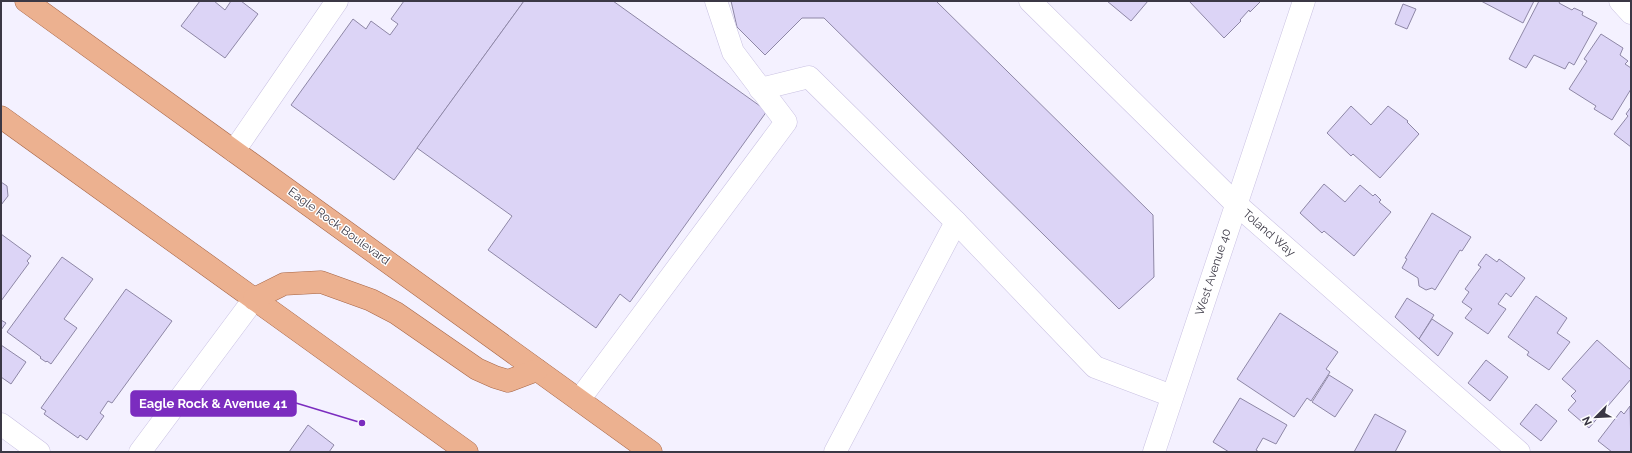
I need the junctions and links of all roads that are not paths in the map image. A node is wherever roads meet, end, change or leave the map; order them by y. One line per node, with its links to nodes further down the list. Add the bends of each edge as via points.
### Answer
1 (26, 1): 10 (main road, Eagle Rock Boulevard)
2 (337, 1): 10 (street)
3 (716, 1): 8 (street, via 732,52)
4 (1030, 1): 11 (street, Toland Way)
5 (1304, 1): 11 (street, West Avenue 40)
6 (1620, 1): 7 (street)
7 (1631, 13)
8 (760, 88): 12 (street, via 809,77); 16 (street, via 786,122)
9 (1, 117): 13 (main road)
10 (234, 151): 14 (main road, Eagle Rock Boulevard)
11 (1236, 204): 15 (street, West Avenue 40); 24 (street, Toland Way)
12 (956, 222): 15 (street, via 1095,367); 22 (street)
13 (254, 299): 14 (main road, via 284,284 321,282 371,300 396,313 477,369 495,377 508,381); 19 (street); 20 (main road)
14 (537, 370): 16 (main road, Eagle Rock Boulevard)
15 (1172, 396): 23 (street, West Avenue 40)
16 (579, 400): 21 (main road, Eagle Rock Boulevard)
17 (1, 424): 18 (street)
18 (39, 452)
19 (140, 452)
20 (467, 452)
21 (651, 452)
22 (835, 452)
23 (1154, 452)
24 (1519, 452)

